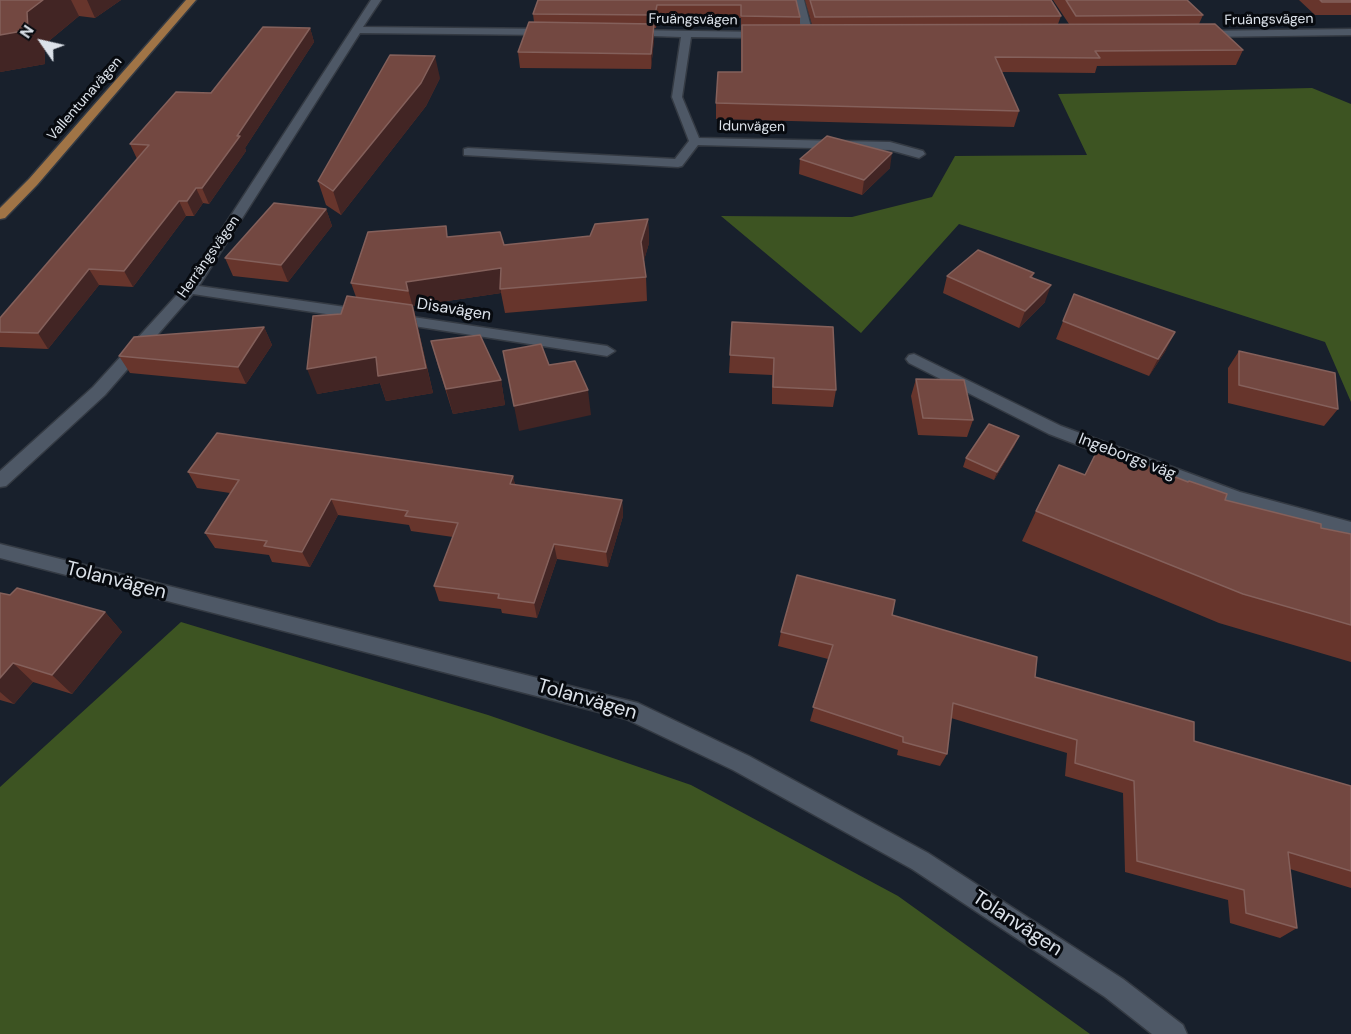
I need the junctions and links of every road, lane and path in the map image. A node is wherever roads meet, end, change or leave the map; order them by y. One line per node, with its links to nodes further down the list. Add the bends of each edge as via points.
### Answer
1 (191, 0): 15 (main road, Vallentunavägen)
2 (376, 0): 4 (street, Herrängsvägen)
3 (799, 0): 11 (street, via 802,35)
4 (359, 30): 5 (street); 16 (street, Herrängsvägen)
5 (558, 32)
6 (1351, 32): 9 (street, Fruängsvägen)
7 (616, 33): 8 (street, Fruängsvägen)
8 (686, 34): 10 (street, Fruängsvägen); 12 (street, via 677,97)
9 (1186, 34)
10 (775, 35)
11 (820, 35)
12 (695, 141): 13 (street, via 678,163); 14 (street, Idunvägen, via 890,146)
13 (468, 152)
14 (919, 154)
15 (0, 216)
16 (190, 289): 17 (street, Disavägen); 19 (street, Herrängsvägen, via 99,391)
17 (607, 351)
18 (914, 358): 20 (street, Ingeborgs väg, via 1055,430 1236,498)
19 (0, 481)
20 (1351, 530)
21 (0, 551): 22 (street, Tolanvägen, via 630,710 741,763 920,861 1114,988)
22 (1174, 1034)

